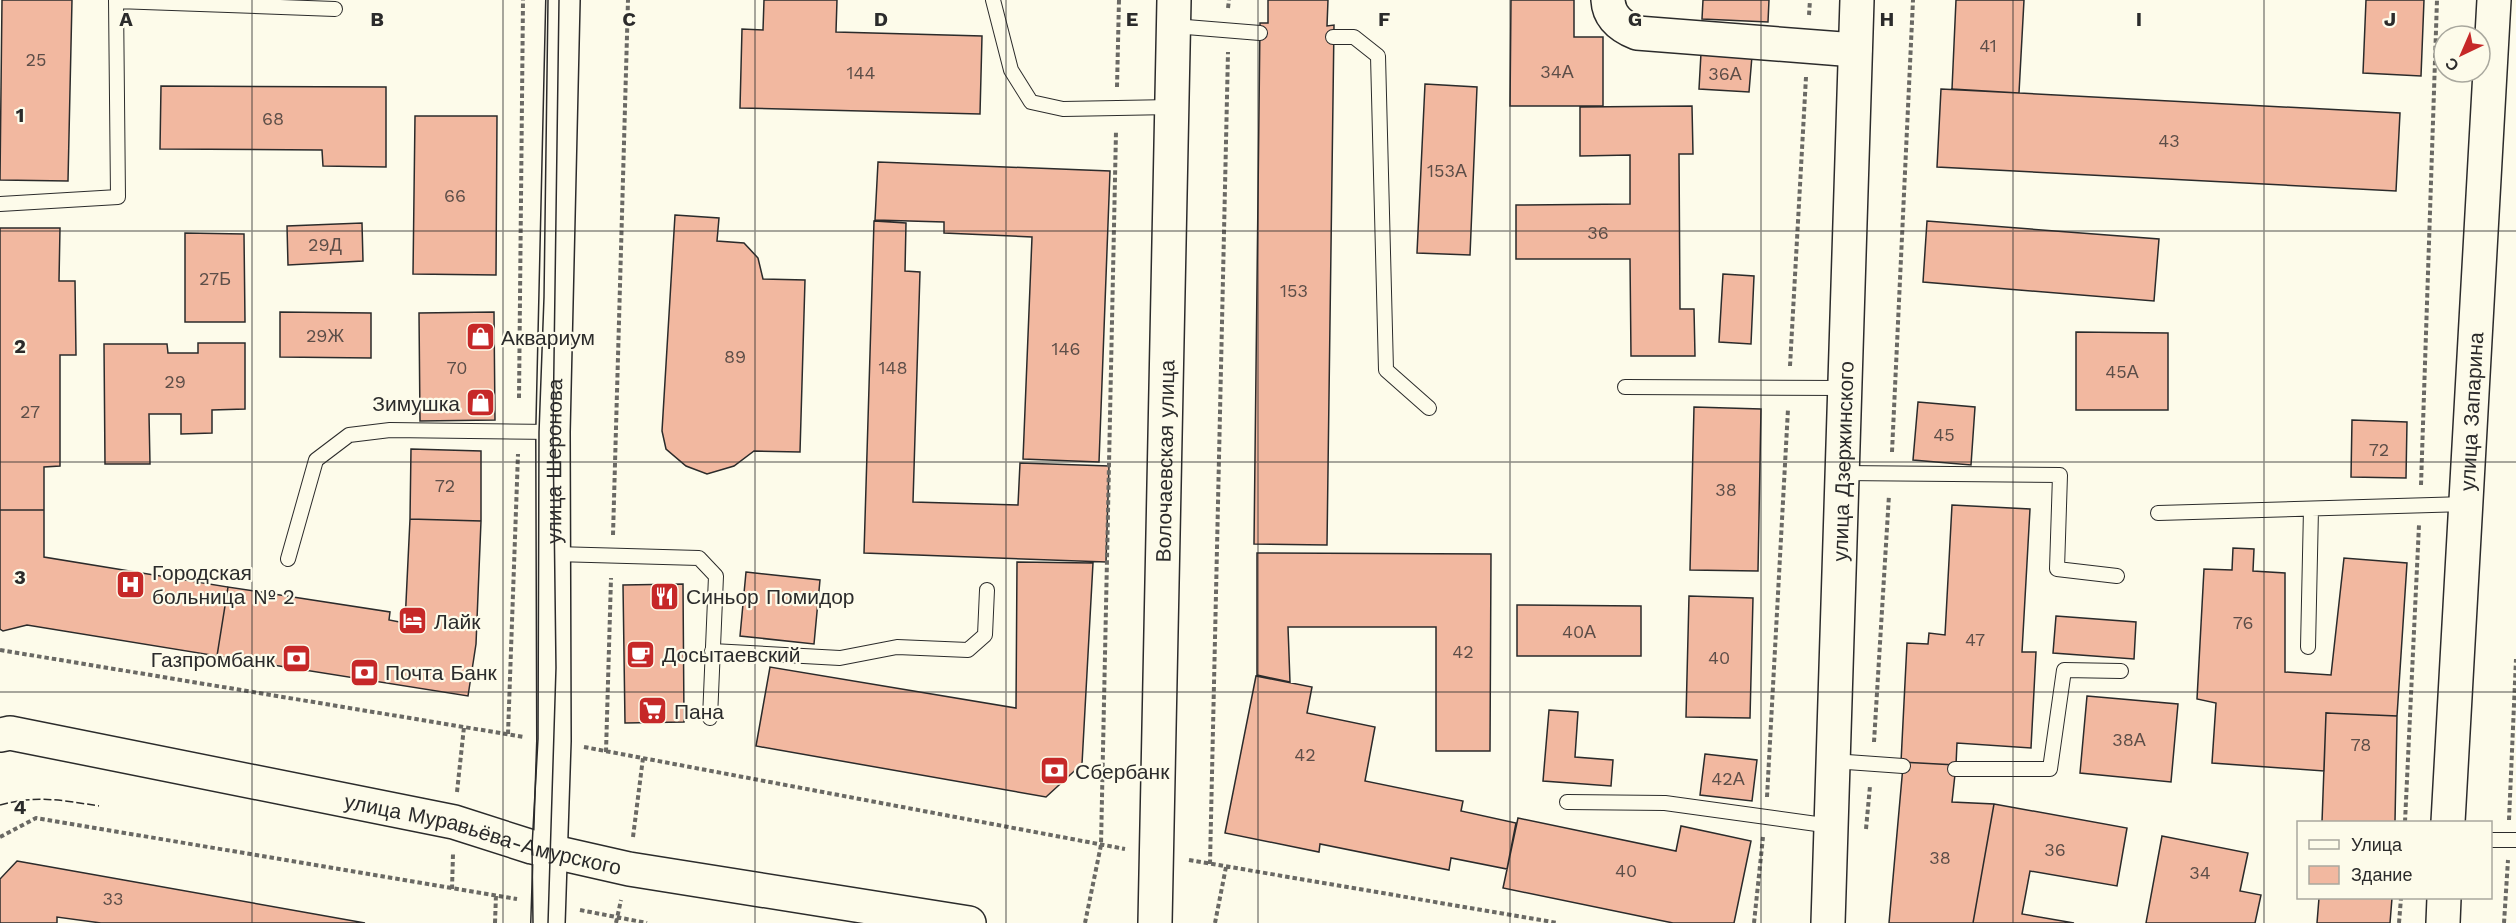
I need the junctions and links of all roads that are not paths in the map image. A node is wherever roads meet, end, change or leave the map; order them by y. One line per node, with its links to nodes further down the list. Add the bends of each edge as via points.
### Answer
1 (563, 0): 17 (main road, улица Шеронова)
2 (993, 0): 12 (lane, via 1011,70 1031,102 1063,110)
3 (1608, 0): 11 (main road, via 1608,8 1617,22 1637,33)
4 (1857, 0): 11 (main road, улица Дзержинского)
5 (2494, 0): 19 (main road, улица Запарина)
6 (116, 1): 7 (lane); 13 (lane, via 118,197)
7 (335, 9)
8 (1174, 13): 9 (lane, via 1228,31); 12 (main road, Волочаевская улица)
9 (1260, 33)
10 (1333, 37): 16 (lane, via 1354,37 1378,56 1386,370)
11 (1855, 50): 15 (main road, улица Дзержинского)
12 (1172, 107): 43 (main road, Волочаевская улица)
13 (0, 204)
14 (1625, 387): 15 (lane)
15 (1844, 388): 18 (main road, улица Дзержинского)
16 (1429, 408)
17 (553, 432): 22 (main road, улица Шеронова); 23 (lane, via 390,430 349,435 316,460)
18 (1840, 473): 24 (lane, via 2060,475 2057,569); 31 (main road, улица Дзержинского)
19 (2466, 504): 20 (lane); 35 (main road, улица Запарина)
20 (2311, 509): 21 (lane); 26 (lane)
21 (2158, 513)
22 (555, 554): 27 (lane, via 699,558 716,576); 39 (main road, улица Шеронова)
23 (288, 559)
24 (2117, 576)
25 (987, 590): 27 (lane, via 985,635 968,650 897,646 840,658)
26 (2308, 647)
27 (712, 651): 29 (lane)
28 (2121, 671): 33 (lane, via 2064,670 2050,770)
29 (710, 718)
30 (0, 735): 39 (main road, улица Муравьёва-Амурского, via 454,822)
31 (1833, 761): 32 (lane); 36 (main road, улица Дзержинского)
32 (1903, 766)
33 (1955, 769)
34 (1567, 802): 36 (lane, via 1665,803)
35 (2448, 821)
36 (1831, 826): 44 (main road, улица Дзержинского)
37 (2492, 840): 38 (lane)
38 (2512, 840)
39 (549, 849): 41 (main road, улица Шеронова); 42 (main road, улица Муравьёва-Амурского, via 628,869)
40 (2444, 899): 45 (main road)
41 (548, 913)
42 (969, 923)
43 (1155, 923)
44 (1828, 923)
45 (2443, 923)

